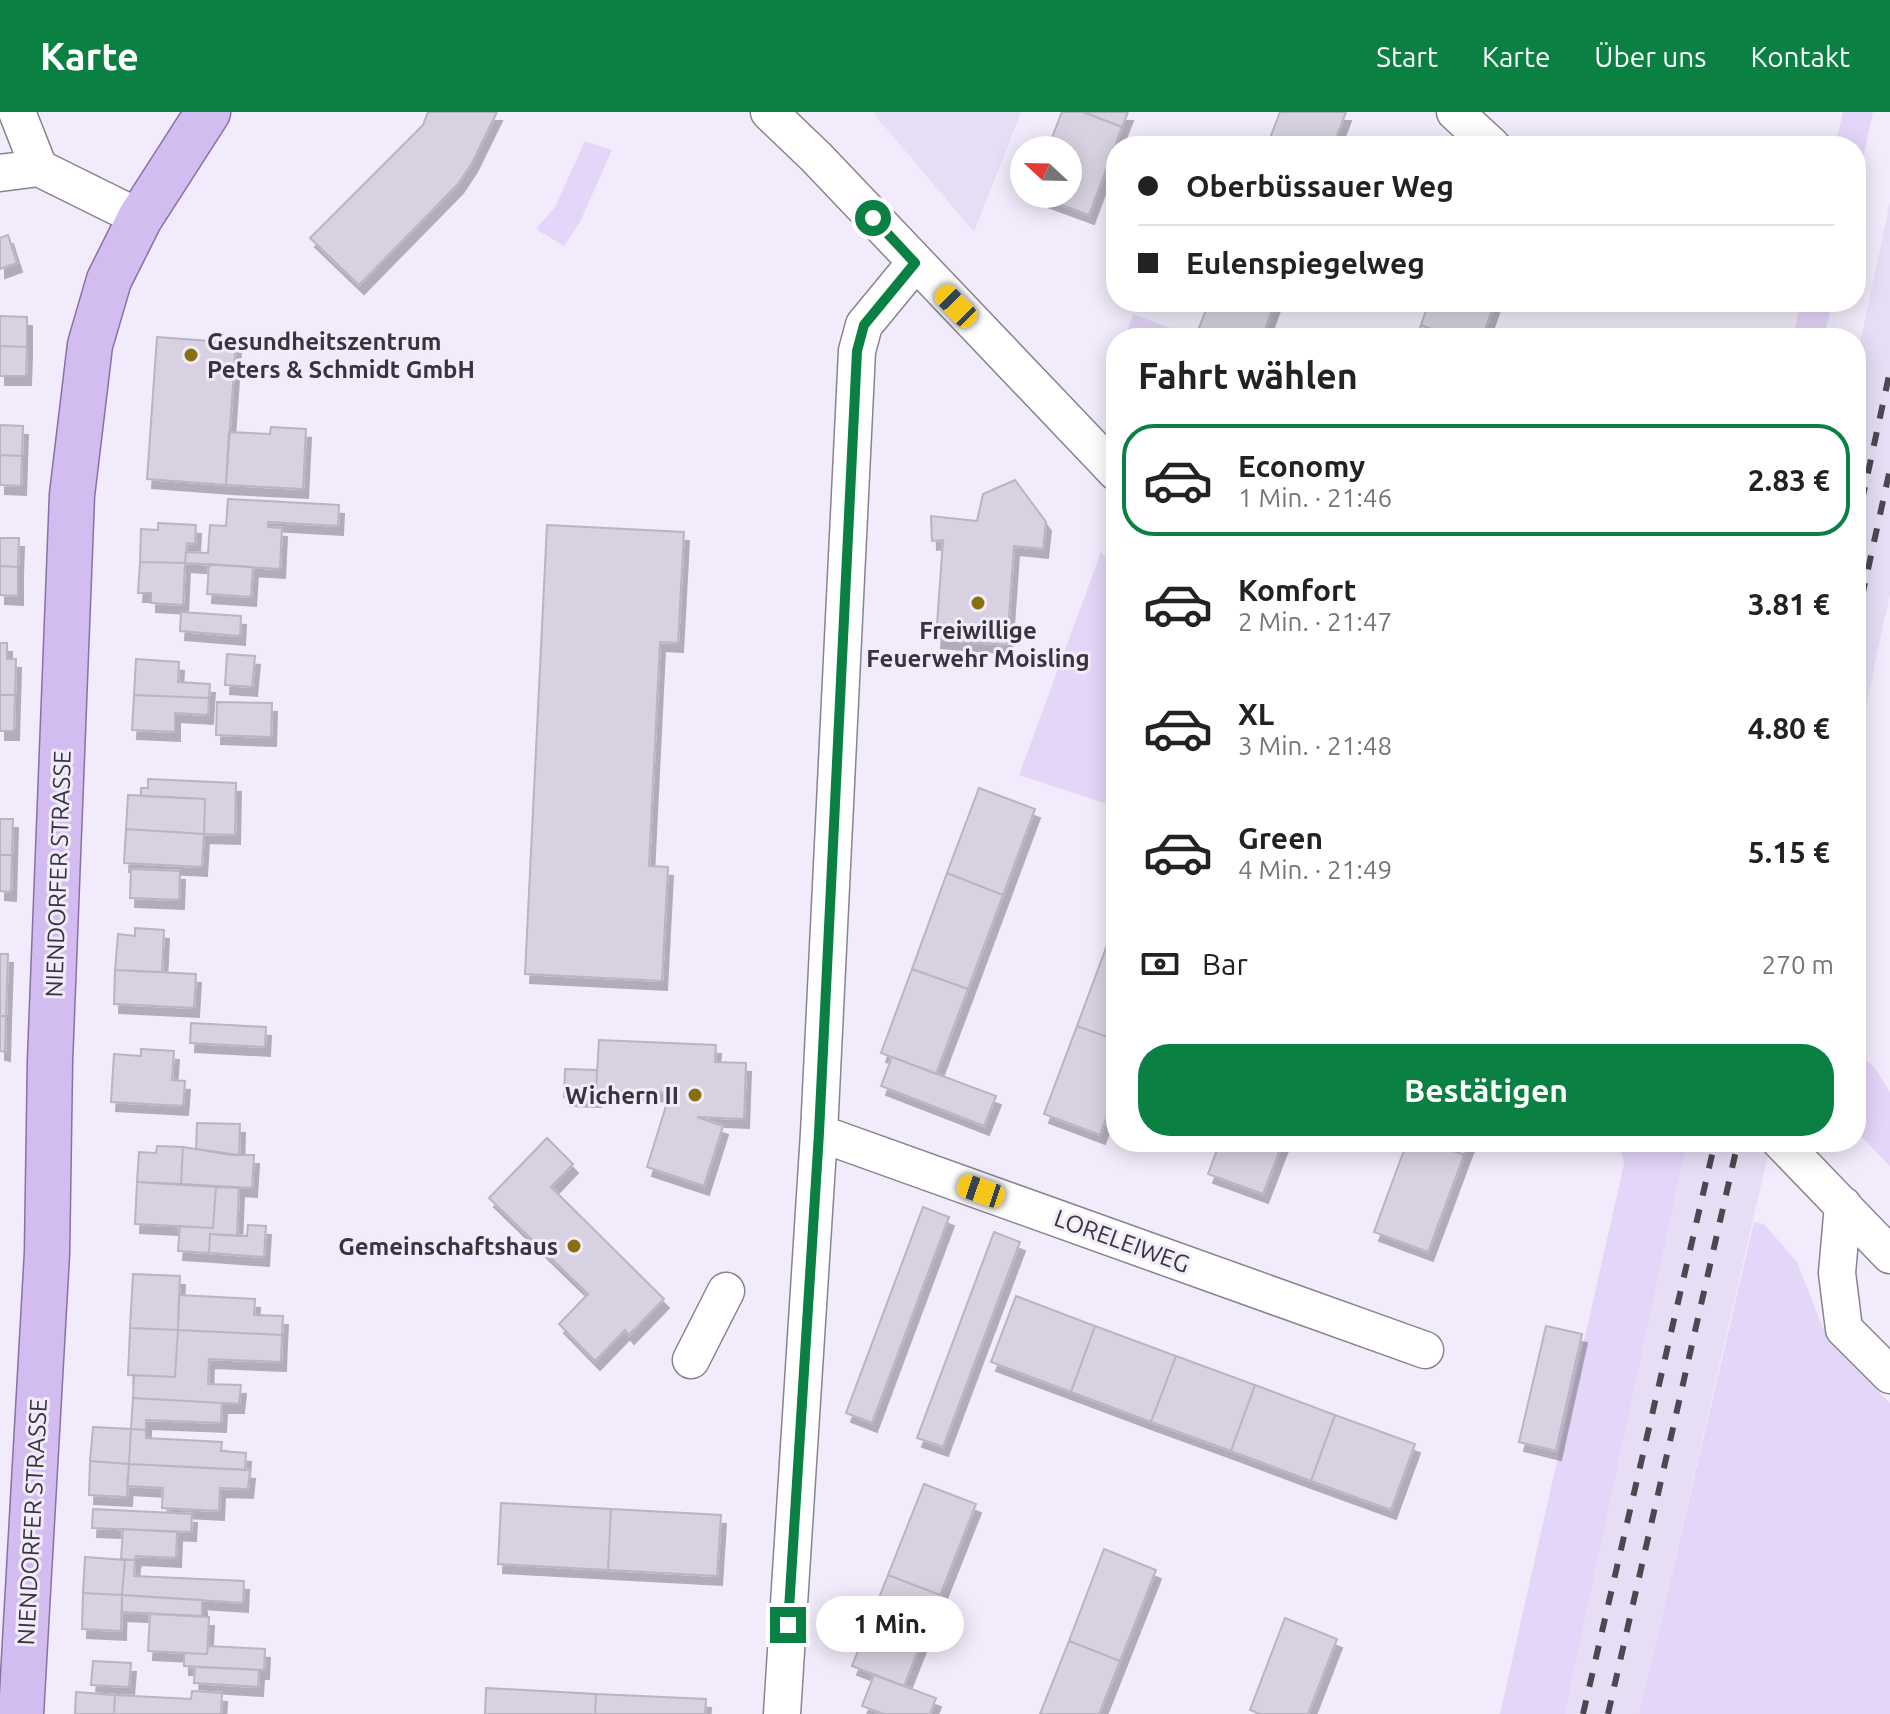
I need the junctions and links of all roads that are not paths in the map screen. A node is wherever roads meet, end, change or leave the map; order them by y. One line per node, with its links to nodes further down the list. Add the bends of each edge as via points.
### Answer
1 (17, 112): 6 (street)
2 (208, 112): 8 (main road, NIENDORFER STRASSE)
3 (769, 112): 9 (street)
4 (1455, 112): 5 (street)
5 (1481, 136)
6 (39, 168): 7 (street); 8 (street)
7 (0, 173)
8 (140, 218): 19 (main road, NIENDORFER STRASSE, via 109,280 90,345 72,495 47,1253)
9 (915, 263): 10 (street); 11 (street, via 864,325 857,351)
10 (1106, 462)
11 (819, 1133): 16 (street, LORELEIWEG); 20 (street)
12 (1793, 1153): 13 (street)
13 (1843, 1205): 14 (street); 18 (street, via 1837,1273 1844,1329)
14 (1890, 1255)
15 (726, 1291): 17 (street)
16 (1425, 1350)
17 (691, 1360)
18 (1890, 1375)
19 (21, 1714)
20 (782, 1714)

